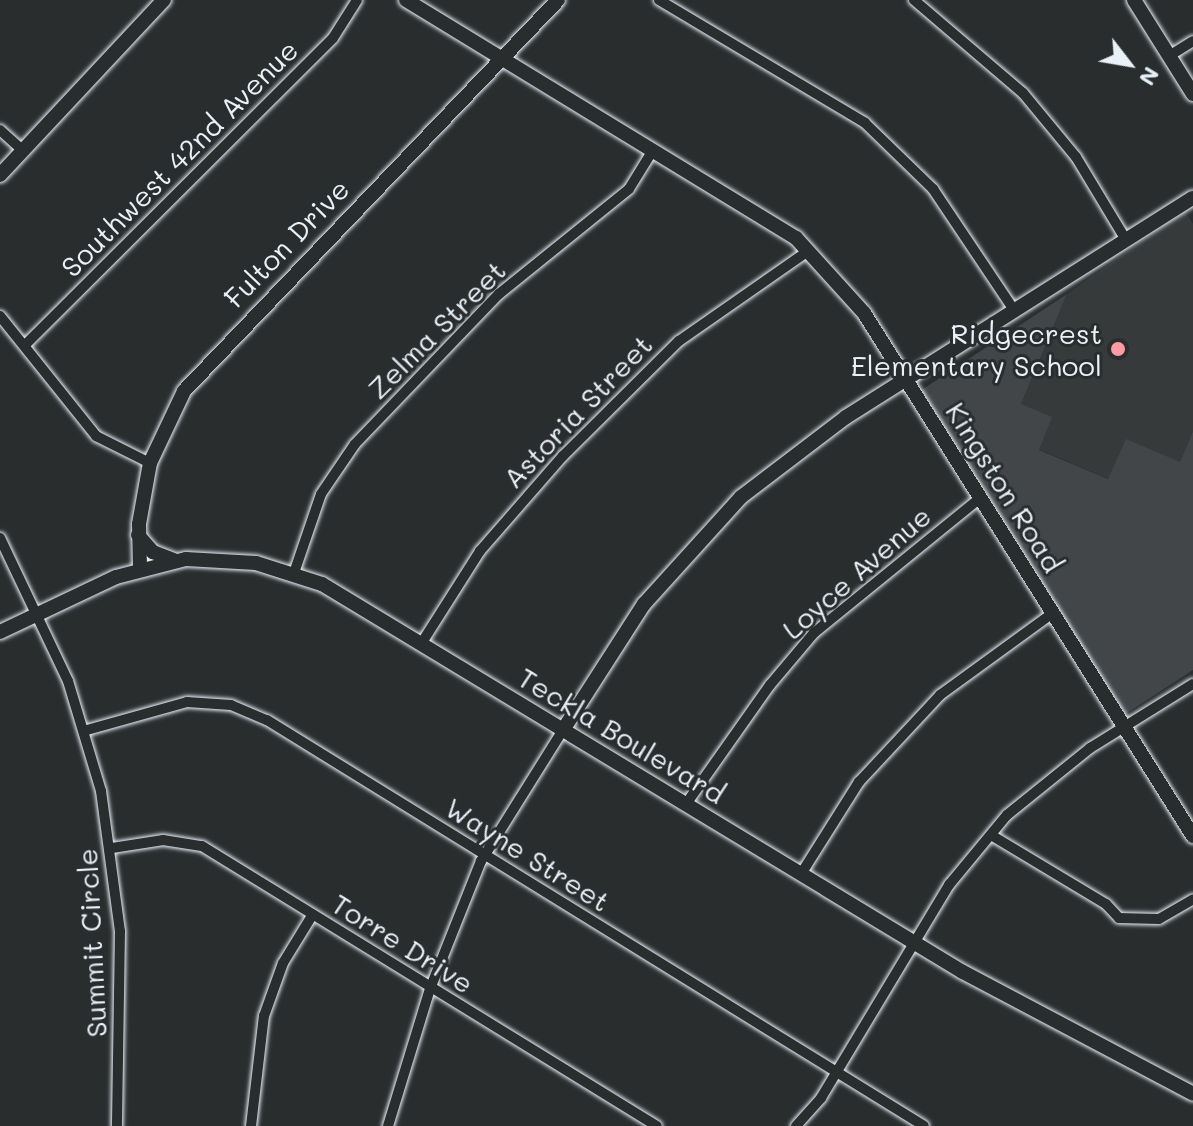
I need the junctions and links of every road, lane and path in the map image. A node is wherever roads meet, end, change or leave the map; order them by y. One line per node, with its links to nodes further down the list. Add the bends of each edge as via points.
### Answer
1 (164, 0): 14 (street)
2 (357, 0): 21 (street, Southwest 42nd Avenue, via 333,38)
3 (406, 0): 10 (street, Kingston Road)
4 (558, 0): 10 (street, Fulton Drive)
5 (659, 0): 19 (street, via 865,123 933,189)
6 (914, 0): 17 (street, via 1023,93 1076,157)
7 (1134, 0): 9 (street)
8 (1193, 41): 9 (street)
9 (1169, 56): 11 (street)
10 (502, 59): 13 (street, Kingston Road); 23 (street, Fulton Drive, via 204,364 170,414)
11 (1193, 94)
12 (0, 130): 14 (street)
13 (653, 150): 18 (street, Kingston Road, via 796,238); 29 (street, Zelma Street, via 629,189 499,294 355,444 321,494)
14 (23, 151): 15 (street)
15 (0, 175)
16 (1193, 198): 17 (street)
17 (1126, 240): 19 (street)
18 (808, 251): 22 (street, Kingston Road, via 864,313); 33 (street, Astoria Street, via 679,341 563,456 480,551)
19 (1014, 310): 22 (street)
20 (0, 316): 21 (street)
21 (26, 344): 23 (street, via 96,436)
22 (906, 379): 24 (street, Kingston Road); 37 (street, via 741,497 644,604)
23 (150, 463): 25 (street, Fulton Drive)
24 (980, 498): 31 (street, Kingston Road); 38 (street, Loyce Avenue, via 814,633 761,697)
25 (138, 535): 27 (street, via 153,552); 28 (street, Fulton Drive)
26 (0, 538): 30 (street, Summit Circle)
27 (177, 561): 28 (street, Teckla Boulevard); 29 (street, Teckla Boulevard, via 228,559)
28 (140, 568): 30 (street, Teckla Boulevard)
29 (294, 573): 33 (street, Teckla Boulevard, via 322,584)
30 (40, 613): 32 (street, Teckla Boulevard); 36 (street, Summit Circle)
31 (1053, 613): 35 (street, Kingston Road); 43 (street, via 940,695 859,782)
32 (0, 632)
33 (421, 644): 37 (street, Teckla Boulevard)
34 (1193, 684): 35 (street)
35 (1124, 727): 39 (street, via 1055,777); 40 (street, Kingston Road)
36 (87, 730): 41 (street, Summit Circle); 42 (street, Wayne Street, via 187,702 231,705 267,720)
37 (563, 730): 38 (street, Teckla Boulevard); 42 (street)
38 (686, 804): 43 (street, Teckla Boulevard)
39 (991, 835): 44 (street, via 1106,904 1119,918 1159,919); 46 (street, via 949,885)
40 (1193, 836)
41 (112, 848): 45 (street, Torre Drive, via 163,840 202,846); 50 (street, Summit Circle, via 122,979)
42 (484, 856): 47 (street); 48 (street, Wayne Street)
43 (801, 874): 46 (street, Teckla Boulevard)
44 (1193, 899)
45 (313, 914): 47 (street, Torre Drive); 51 (street, via 283,963 264,1016)
46 (914, 943): 48 (street); 49 (street, Teckla Boulevard)
47 (430, 989): 52 (street); 53 (street, Torre Drive)
48 (836, 1072): 54 (street); 55 (street, Wayne Street)
49 (1193, 1094)
50 (117, 1126)
51 (251, 1126)
52 (388, 1126)
53 (657, 1126)
54 (796, 1126)
55 (924, 1126)

